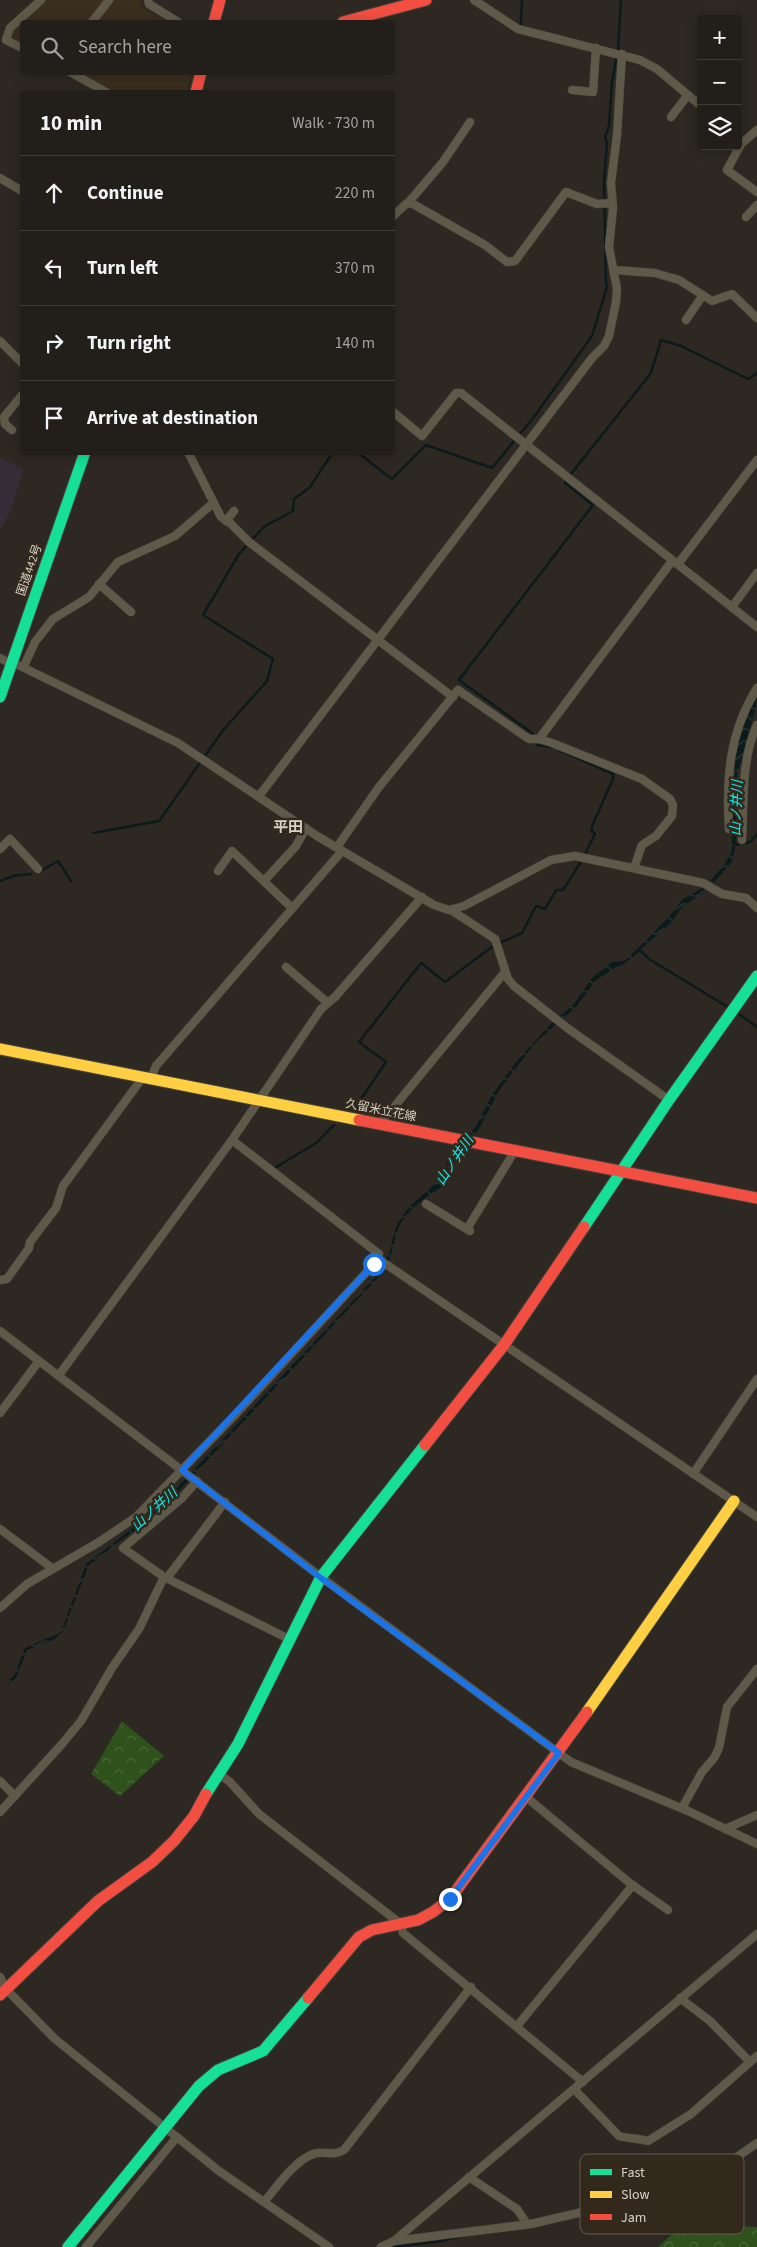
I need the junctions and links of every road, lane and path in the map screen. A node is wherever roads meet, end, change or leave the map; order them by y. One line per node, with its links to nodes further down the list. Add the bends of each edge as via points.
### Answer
1 (41, 0): 11 (street, via 10,28 6,40)
2 (109, 0): 7 (street)
3 (148, 0): 8 (street, via 149,4)
4 (220, 0): 9 (main road)
5 (426, 0): 10 (main road)
6 (474, 0): 12 (street, via 518,29)
7 (94, 20)
8 (175, 20)
9 (215, 20)
10 (351, 20)
11 (20, 47)
12 (596, 48): 13 (street); 18 (street, via 593,92)
13 (619, 54): 19 (street, via 657,69); 30 (street)
14 (75, 75): 16 (street)
15 (200, 75): 17 (main road)
16 (102, 90)
17 (196, 90)
18 (572, 90)
19 (688, 94): 20 (street); 21 (street)
20 (700, 105)
21 (672, 117)
22 (470, 122): 29 (street, via 443,162)
23 (757, 130): 24 (street)
24 (742, 141)
25 (736, 150): 28 (street, via 727,170)
26 (0, 178): 27 (street)
27 (20, 190)
28 (757, 192)
29 (408, 203): 30 (street, via 511,263 566,192 597,204); 32 (street)
30 (612, 203): 34 (street, via 609,247)
31 (757, 205): 33 (street)
32 (395, 213)
33 (746, 217)
34 (614, 270): 35 (street, via 655,273 678,280); 43 (street, via 616,302 604,346)
35 (703, 295): 36 (street, via 712,301 732,294); 37 (street)
36 (757, 318)
37 (686, 320)
38 (0, 341): 39 (street)
39 (20, 360)
40 (20, 397): 42 (street, via 4,417 5,424)
41 (395, 414): 43 (street, via 422,436 461,392)
42 (12, 430)
43 (526, 445): 50 (street); 56 (street)
44 (80, 455): 58 (main road, 国道442号)
45 (189, 455): 47 (street)
46 (757, 460): 50 (street)
47 (212, 504): 49 (street); 52 (street, via 175,536 118,562)
48 (234, 511): 49 (street)
49 (226, 521): 56 (street)
50 (675, 562): 53 (street); 64 (street)
51 (757, 573): 53 (street)
52 (99, 584): 54 (street); 59 (street, via 88,597 53,619 35,642)
53 (732, 607): 55 (street)
54 (131, 612)
55 (757, 627)
56 (377, 641): 62 (street); 65 (street)
57 (0, 658): 58 (street)
58 (12, 663): 59 (street); 61 (main road, 国道442号)
59 (24, 666): 65 (street, via 178,743)
60 (757, 688): 67 (street, via 738,728 729,763 726,790)
61 (0, 697)
62 (453, 697): 64 (street, via 458,690 529,740); 70 (street, via 379,787)
63 (757, 726): 68 (street, via 746,765)
64 (538, 739): 71 (street, via 642,779 670,799 672,816 656,836 642,845)
65 (259, 796): 66 (street)
66 (306, 828): 70 (street); 74 (street, via 296,846)
67 (729, 830)
68 (742, 840)
69 (0, 849): 72 (street, via 10,839)
70 (339, 849): 75 (street); 76 (street)
71 (634, 868): 77 (street, via 702,883 722,894 746,898); 78 (street, via 563,856)
72 (38, 869)
73 (218, 871): 74 (street, via 232,851)
74 (264, 881): 76 (street)
75 (422, 897): 78 (street); 82 (street)
76 (292, 908): 84 (street)
77 (757, 908)
78 (451, 910): 80 (street, via 495,939)
79 (286, 968): 82 (street)
80 (505, 972): 86 (street, via 514,986 570,1030); 87 (street)
81 (757, 976): 86 (main road)
82 (328, 1003): 85 (street)
83 (0, 1049): 84 (main road, 久留米立花線)
84 (147, 1078): 85 (main road, 久留米立花線); 94 (street, via 63,1186 56,1208 7,1279)
85 (260, 1100): 87 (main road, 久留米立花線); 88 (street)
86 (669, 1100): 90 (main road)
87 (380, 1124): 89 (main road, 久留米立花線)
88 (232, 1140): 93 (street, via 379,1254); 98 (street)
89 (513, 1150): 90 (main road, 久留米立花線); 92 (street, via 468,1230)
90 (622, 1171): 91 (main road, 久留米立花線); 96 (main road)
91 (757, 1198)
92 (426, 1204)
93 (377, 1258): 96 (street); 101 (street)
94 (0, 1280)
95 (0, 1331): 97 (street)
96 (504, 1345): 102 (street); 110 (main road)
97 (39, 1361): 98 (street); 100 (street)
98 (59, 1376): 101 (street)
99 (757, 1378): 102 (street)
100 (0, 1413)
101 (182, 1470): 103 (street); 108 (street, via 136,1517)
102 (694, 1474): 104 (street)
103 (197, 1481): 105 (street); 109 (street, via 182,1498 123,1548)
104 (734, 1501): 106 (street); 114 (main road)
105 (224, 1502): 109 (street); 110 (street)
106 (757, 1517)
107 (0, 1528): 108 (street)
108 (52, 1568): 111 (street, via 27,1584)
109 (165, 1578): 112 (street); 117 (street, via 139,1630 81,1721)
110 (321, 1578): 112 (main road); 114 (street)
111 (0, 1608)
112 (291, 1640): 115 (main road, via 238,1744)
113 (757, 1669): 119 (street, via 727,1707 719,1748)
114 (559, 1753): 118 (main road); 119 (street, via 571,1762)
115 (218, 1773): 126 (street, via 259,1814); 130 (main road, via 194,1816 174,1841 152,1862 98,1901)
116 (0, 1781): 117 (street)
117 (15, 1796): 120 (street)
118 (526, 1797): 124 (street); 126 (main road, via 450,1899 437,1911)
119 (682, 1808): 122 (street)
120 (0, 1812)
121 (757, 1816): 122 (street)
122 (726, 1828): 123 (street)
123 (757, 1844)
124 (632, 1885): 125 (street); 132 (street)
125 (668, 1910)
126 (401, 1924): 129 (street, via 403,1933); 137 (main road, via 368,1930 359,1937 263,2051 218,2070 199,2086)
127 (757, 1934): 131 (street)
128 (0, 1977): 130 (street)
129 (471, 1987): 132 (street); 142 (street, via 344,2150 311,2155)
130 (3, 1992): 137 (street, via 55,2039)
131 (680, 1998): 134 (street, via 710,2021); 135 (street)
132 (517, 2026): 135 (street)
133 (757, 2056): 134 (street)
134 (750, 2062): 136 (street, via 691,2114 648,2141 619,2136)
135 (583, 2082): 136 (street)
136 (574, 2089): 141 (street)
137 (166, 2128): 138 (street); 146 (main road)
138 (177, 2137): 142 (street); 147 (street)
139 (757, 2144): 140 (street)
140 (742, 2154)
141 (469, 2177): 144 (street, via 517,2209); 145 (street)
142 (264, 2202): 148 (street)
143 (580, 2212): 144 (street)
144 (527, 2224): 145 (street)
145 (394, 2241): 149 (street)
146 (68, 2247)
147 (86, 2247)
148 (329, 2247)
149 (381, 2247)

